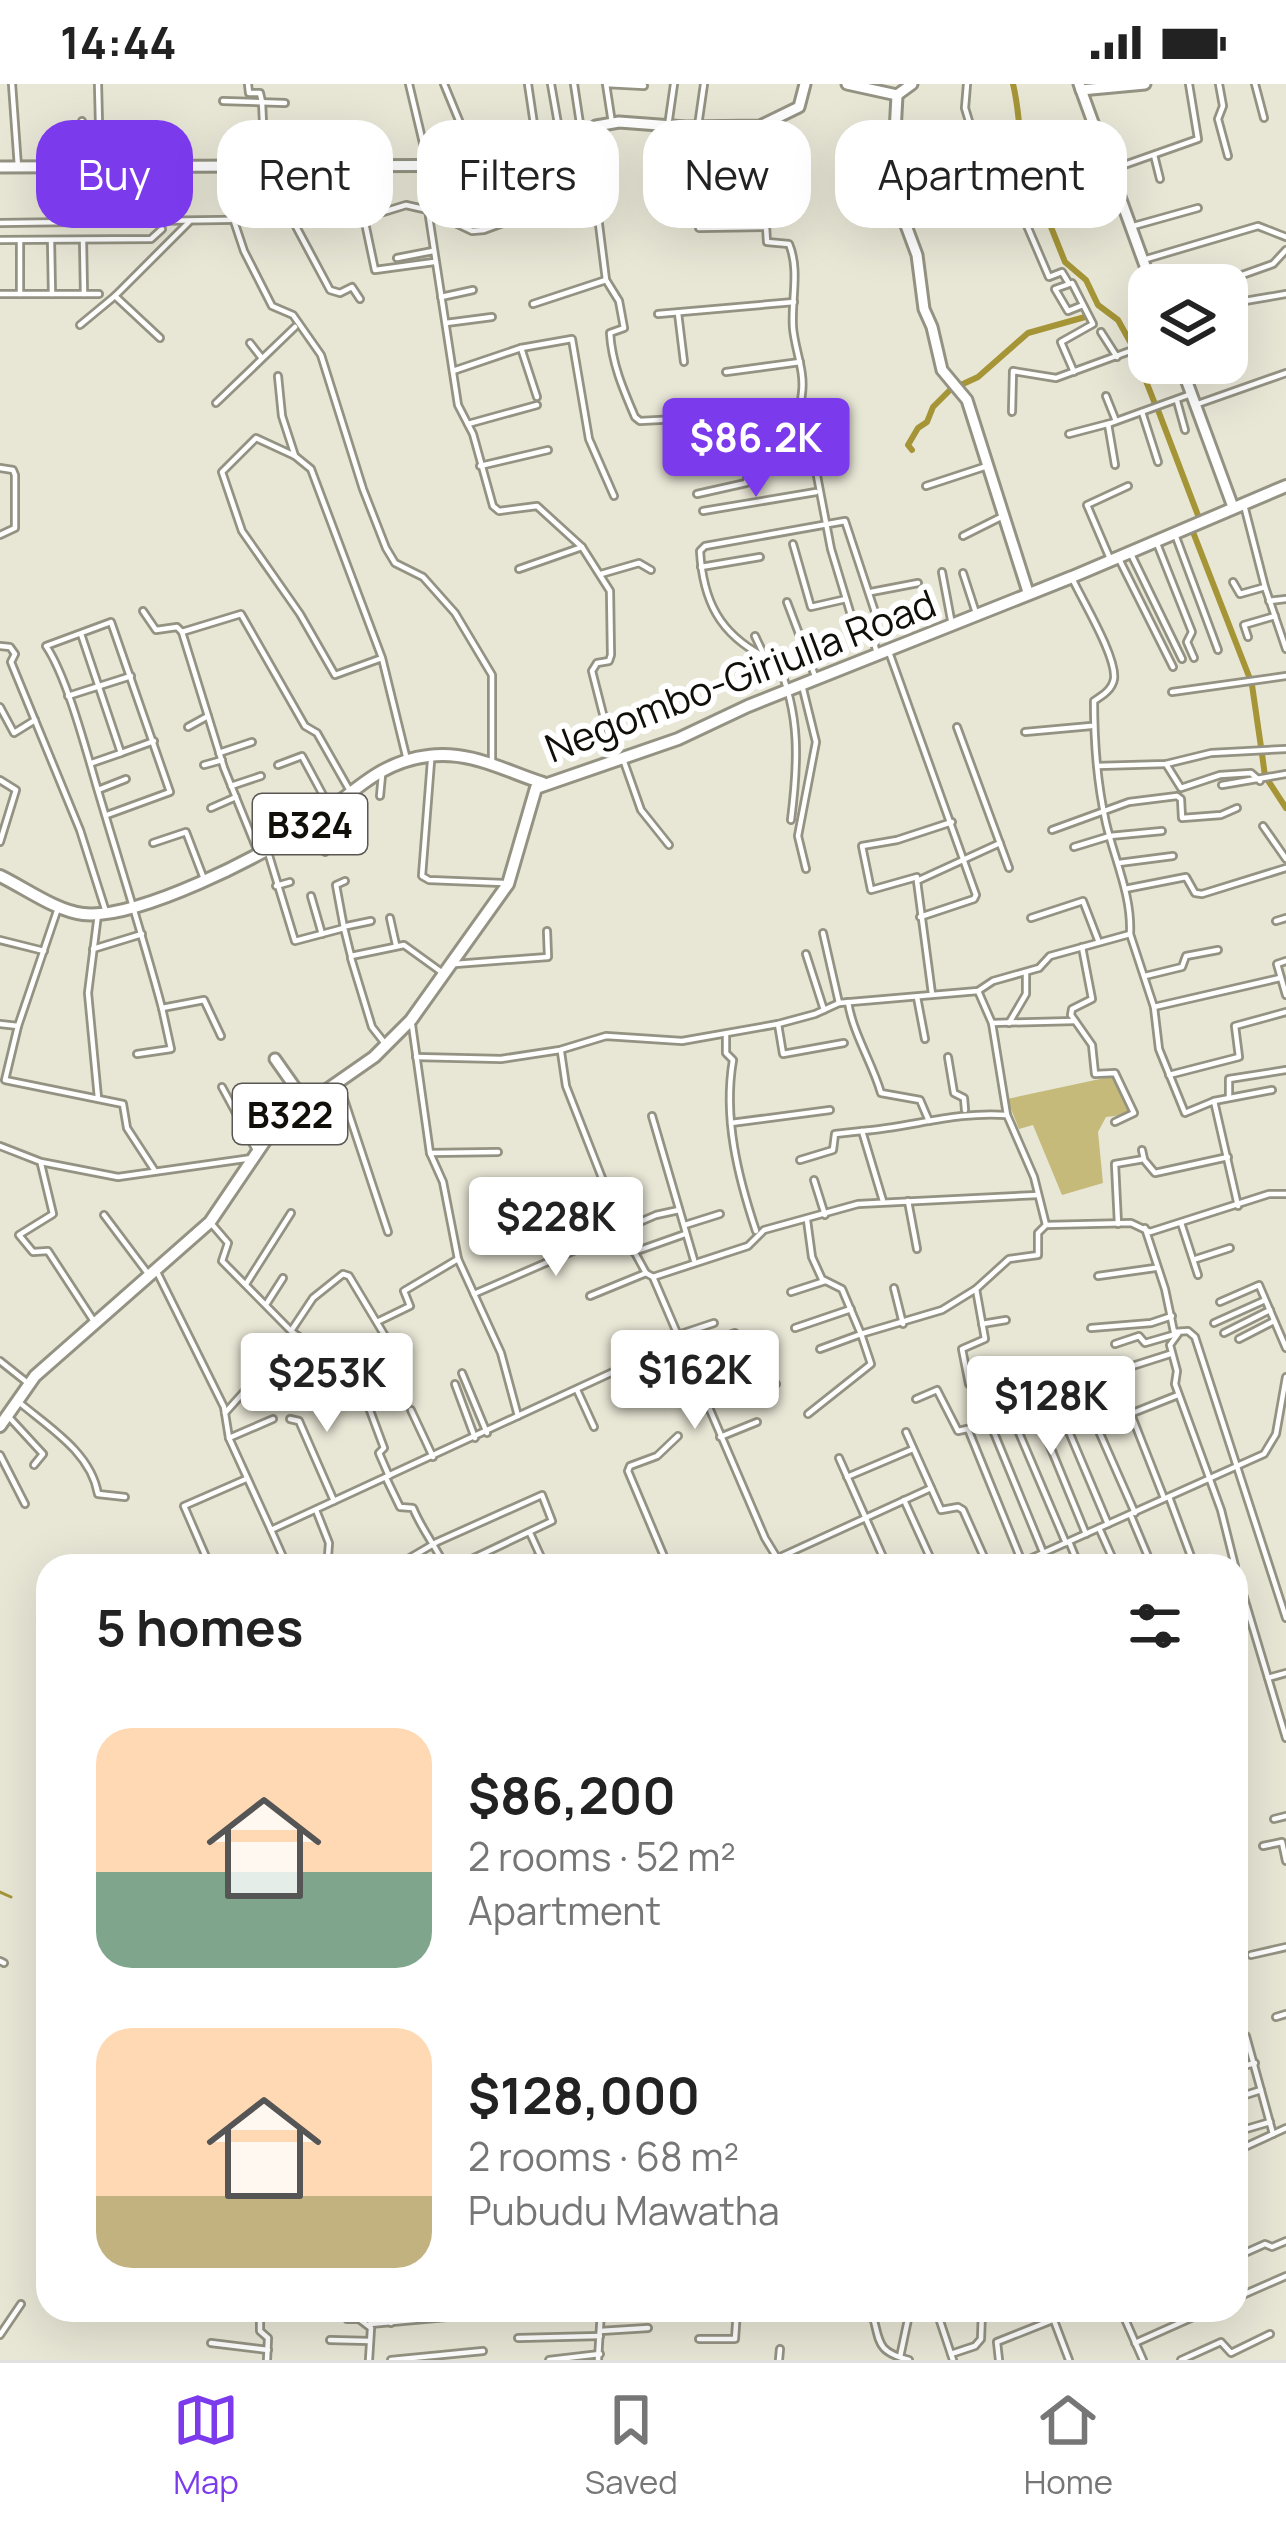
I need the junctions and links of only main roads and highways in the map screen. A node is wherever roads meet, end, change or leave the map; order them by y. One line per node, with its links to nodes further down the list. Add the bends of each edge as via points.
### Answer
1 (1286, 486): 2 (main road, Negombo-Giriulla Road, via 619,760)
2 (543, 783): 3 (main road, B324, via 468,756 406,760 204,880 102,913 74,912); 4 (main road, Negombo-Giriulla Road / B322, via 508,884 411,1020 339,1084 275,1126 210,1222 28,1384)
3 (0, 876)
4 (3, 1420)

